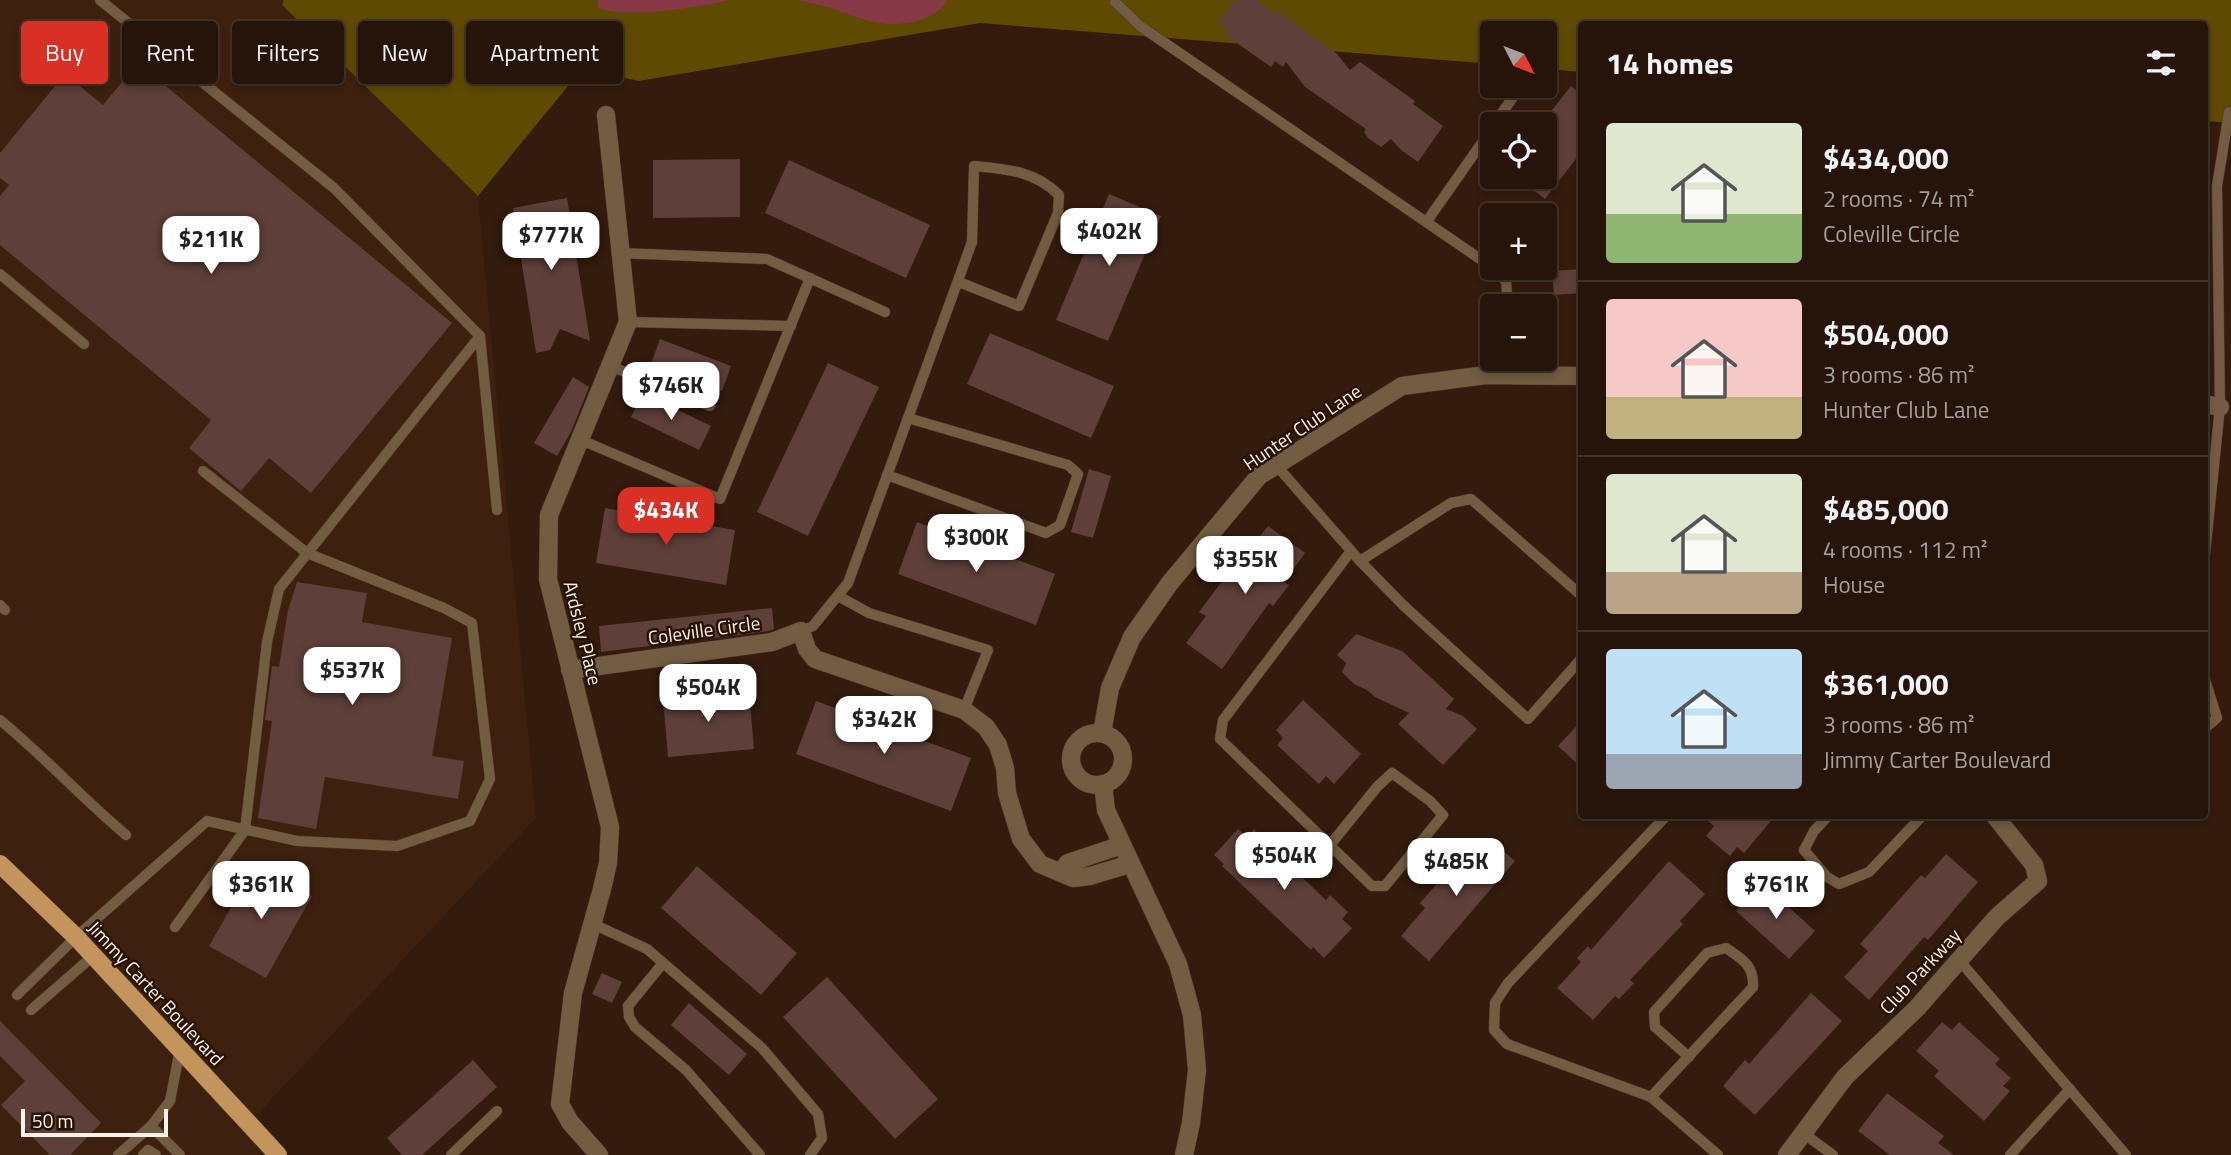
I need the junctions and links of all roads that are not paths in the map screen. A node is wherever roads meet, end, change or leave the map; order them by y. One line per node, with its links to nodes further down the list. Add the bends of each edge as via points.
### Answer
1 (100, 0): 15 (lane, via 334,188)
2 (1115, 2): 6 (lane, via 1140,26)
3 (2229, 112): 22 (lane, via 2217,186)
4 (606, 115): 7 (street, Ardsley Place)
5 (1480, 145): 6 (lane)
6 (1427, 221): 11 (lane, via 1501,274)
7 (620, 253): 9 (lane, via 767,259); 13 (street, Ardsley Place)
8 (0, 274): 16 (lane)
9 (810, 278): 12 (lane); 14 (lane)
10 (959, 282): 10 (lane, via 972,242 974,166 1007,169 1045,181 1059,195 1058,213 1019,306); 23 (lane)
11 (1507, 294)
12 (885, 312)
13 (628, 322): 14 (lane); 17 (street, Ardsley Place)
14 (790, 326): 24 (lane, via 720,499)
15 (480, 336): 29 (lane); 31 (lane)
16 (84, 344)
17 (610, 366): 21 (lane); 24 (street, Ardsley Place)
18 (1491, 371): 25 (street, Hunter Club Lane, via 1402,386)
19 (1544, 371): 20 (street, Hunter Club Lane)
20 (1578, 375)
21 (710, 406)
22 (2213, 406): 28 (lane)
23 (908, 418): 27 (lane); 27 (lane, via 1068,465 1078,474 1060,525 1046,533)
24 (581, 440): 37 (street, Ardsley Place, via 550,515 548,579)
25 (1276, 465): 30 (lane); 42 (street, Hunter Club Lane, via 1259,476 1177,574 1132,637 1110,688)
26 (203, 471): 31 (lane)
27 (887, 475): 34 (lane, via 848,583)
28 (2208, 498)
29 (497, 510)
30 (1352, 551): 32 (lane); 51 (lane, via 1223,720 1220,739)
31 (307, 554): 48 (lane, via 279,589 267,642); 48 (lane, via 472,622 490,779 470,821 397,846 297,841)
32 (1360, 561): 33 (lane, via 1451,503 1471,499); 36 (lane, via 1528,719)
33 (1578, 593)
34 (838, 596): 35 (lane, via 813,626); 39 (lane, via 869,613 988,650)
35 (801, 631): 37 (street, Coleville Circle, via 772,642); 39 (street, via 816,659)
36 (1578, 663)
37 (570, 670): 55 (street, Ardsley Place, via 610,827 608,863)
38 (2208, 690): 41 (lane, via 2217,718)
39 (964, 710): 54 (street, via 986,727 998,745 1021,839 1040,864)
40 (0, 720): 49 (lane)
41 (2208, 726)
42 (1102, 733): 43 (street, via 1117,740 1124,760 1116,779); 43 (street, via 1078,739 1069,759 1077,778 1097,787)
43 (1103, 784): 50 (street, via 1106,810)
44 (1663, 819): 66 (lane, via 1494,1003 1494,1030 1507,1044)
45 (1825, 819): 46 (lane, via 1804,850 1839,884 1869,872)
46 (1919, 819)
47 (1997, 819): 59 (street, Club Parkway, via 2034,865 2038,881 1997,917)
48 (246, 830): 56 (lane); 57 (lane, via 207,821)
49 (126, 835)
50 (1122, 845): 53 (street); 54 (street, via 1068,863)
51 (1330, 845): 51 (lane, via 1372,886 1385,886 1443,815 1392,773)
52 (0, 864): 57 (main road, Jimmy Carter Boulevard)
53 (1130, 864): 54 (street, via 1073,878); 79 (street, via 1178,964 1192,1015 1197,1070)
54 (1062, 872)
55 (591, 923): 60 (lane, via 647,949); 76 (street, Ardsley Place, via 573,993 560,1104)
56 (175, 927)
57 (76, 937): 58 (main road, Jimmy Carter Boulevard); 61 (lane)
58 (93, 956): 62 (lane); 63 (main road, Jimmy Carter Boulevard)
59 (1959, 960): 65 (lane); 69 (street, Club Parkway, via 1845,1077)
60 (663, 964): 77 (lane, via 628,1006 629,1017 686,1070); 78 (lane, via 762,1048 818,1114 822,1138)
61 (17, 996)
62 (31, 1010)
63 (180, 1048): 68 (lane, via 170,1101); 74 (main road, Jimmy Carter Boulevard)
64 (1689, 1057): 64 (lane, via 1753,988 1754,974 1726,948 1707,953 1654,1012 1655,1027); 66 (lane)
65 (2070, 1089): 83 (lane); 84 (lane)
66 (1651, 1097): 80 (lane)
67 (497, 1111): 75 (lane)
68 (151, 1126): 70 (lane); 73 (lane)
69 (1803, 1133): 81 (street, Club Parkway); 82 (lane)
70 (118, 1155)
71 (143, 1155): 72 (lane, via 148,1150)
72 (156, 1155)
73 (180, 1155)
74 (278, 1155)
75 (450, 1155)
76 (599, 1155)
77 (760, 1155)
78 (810, 1155)
79 (1184, 1155)
80 (1718, 1155)
81 (1787, 1155)
82 (1833, 1155)
83 (2010, 1155)
84 (2126, 1155)

